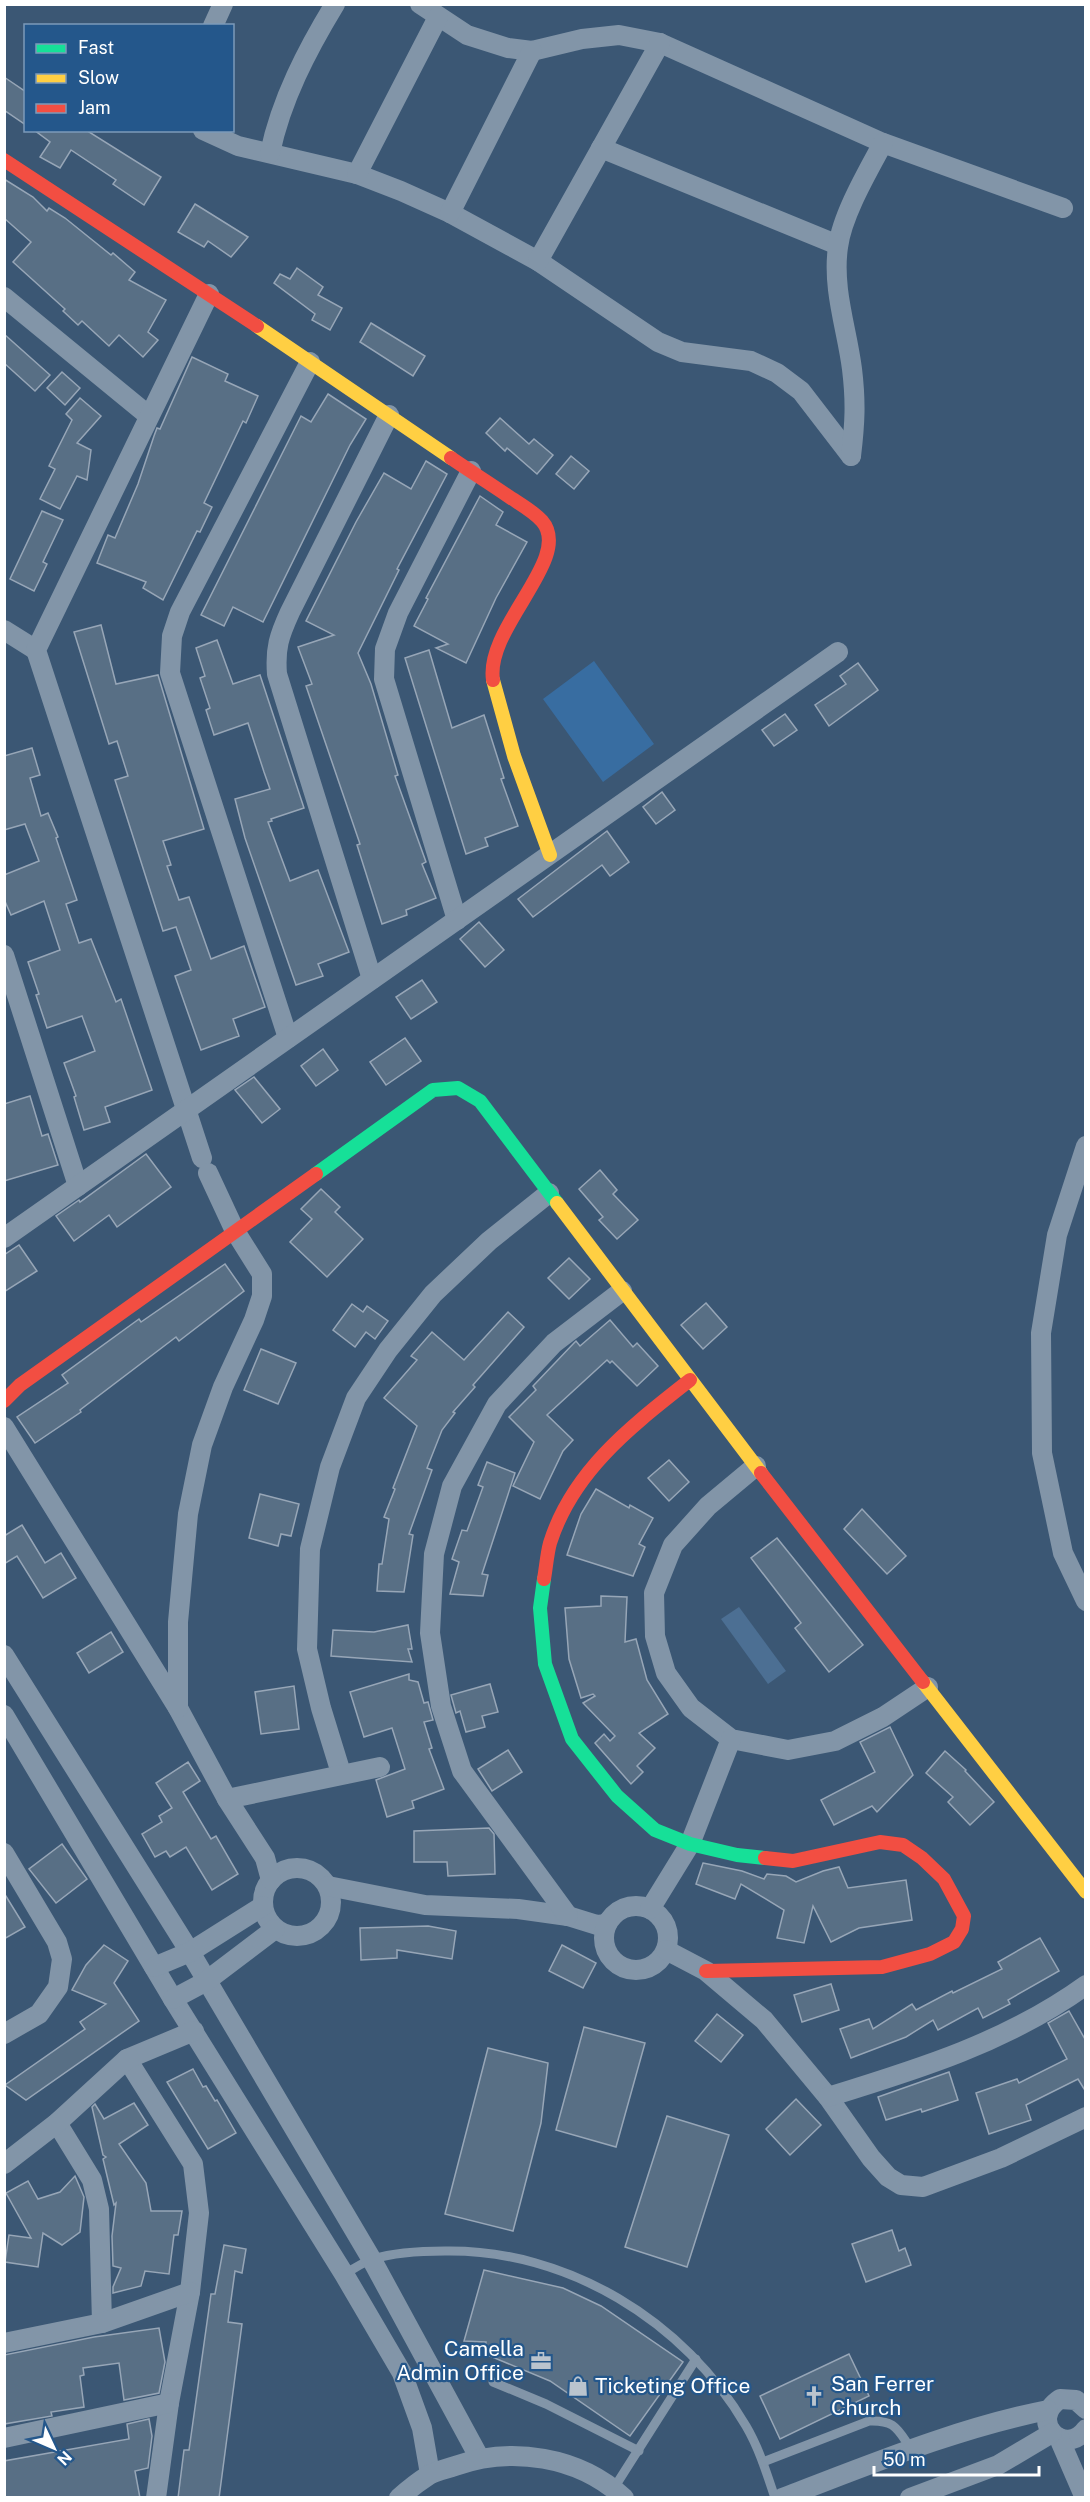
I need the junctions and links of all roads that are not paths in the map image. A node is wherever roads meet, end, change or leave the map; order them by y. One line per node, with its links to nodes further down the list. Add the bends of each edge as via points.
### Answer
1 (223, 4): 5 (street)
2 (335, 4): 11 (street, via 286,98)
3 (420, 4): 4 (street)
4 (438, 17): 7 (street, via 467,35); 13 (street)
5 (214, 24)
6 (660, 43): 7 (street, via 619,34); 9 (street); 10 (street)
7 (532, 51): 15 (street)
8 (207, 132): 11 (street, via 238,146)
9 (883, 143): 14 (street); 16 (street)
10 (601, 148): 16 (street); 17 (street)
11 (270, 153): 13 (street)
12 (4, 160): 18 (street)
13 (357, 174): 15 (street)
14 (1063, 208)
15 (450, 213): 17 (street)
16 (838, 245): 17 (street, via 836,277 857,412 851,456 801,391 777,373 751,362 682,352 658,342)
17 (538, 261)
18 (209, 294): 20 (street); 22 (street)
19 (4, 297): 22 (street)
20 (310, 362): 21 (street); 31 (street, via 180,612 172,636 170,673)
21 (389, 415): 23 (street); 30 (street, via 290,612 275,653 277,674)
22 (149, 416): 25 (street)
23 (471, 471): 27 (street, via 536,515 549,534 543,566 506,627 491,665 495,697); 28 (street, via 398,613 385,649 384,669)
24 (4, 630): 25 (street)
25 (36, 650): 32 (street)
26 (838, 652): 27 (street)
27 (550, 855): 28 (street)
28 (456, 920): 30 (street)
29 (4, 955): 34 (street)
30 (372, 979): 31 (street)
31 (288, 1038): 32 (street)
32 (186, 1110): 34 (street); 36 (street, via 205,1166)
33 (1086, 1146): 43 (street, via 1057,1234 1041,1333 1042,1453 1063,1553)
34 (78, 1186): 37 (street)
35 (549, 1193): 36 (street, via 480,1101 467,1089 452,1086 433,1090); 38 (street); 50 (street, via 489,1241 441,1287 395,1341 356,1398 330,1467 310,1549 307,1649)
36 (235, 1231): 40 (street, via 20,1385); 46 (street, via 262,1274 262,1296 202,1445 188,1514 178,1622)
37 (4, 1238)
38 (622, 1291): 39 (street); 59 (street, via 554,1343 496,1404 452,1486 434,1554 430,1633 441,1706 452,1745 462,1771)
39 (690, 1380): 42 (street); 52 (street, via 630,1427 594,1463 572,1494 550,1543 540,1608 545,1664 572,1740 632,1810 655,1830)
40 (4, 1401)
41 (4, 1427): 46 (street)
42 (756, 1467): 45 (street); 48 (street, via 708,1506 672,1545 654,1593 655,1636 666,1673 691,1708)
43 (1086, 1601)
44 (4, 1655): 63 (street)
45 (927, 1687): 48 (street, via 883,1717 835,1741 788,1750); 56 (street)
46 (178, 1708): 51 (street)
47 (4, 1715): 64 (street)
48 (731, 1739): 52 (street)
49 (380, 1767): 50 (street)
50 (341, 1773): 51 (street)
51 (227, 1799): 54 (street, via 266,1858)
52 (690, 1844): 58 (street); 65 (street, via 737,1856 793,1861 879,1842 903,1845 944,1879 964,1916 954,1942 930,1954 882,1967)
53 (4, 1853): 70 (street, via 57,1942 62,1959 58,1987 39,2014)
54 (271, 1880): 55 (street, via 280,1872 301,1868 322,1877); 57 (street)
55 (328, 1886): 59 (street, via 425,1905 519,1909); 61 (street, via 331,1910 319,1929 297,1937)
56 (1086, 1892)
57 (263, 1906): 61 (street); 63 (street)
58 (650, 1909): 60 (street, via 625,1908); 62 (street, via 666,1926)
59 (568, 1916): 60 (street)
60 (607, 1924): 62 (street, via 606,1949 623,1967 648,1968)
61 (275, 1929): 66 (street)
62 (666, 1950): 65 (street)
63 (190, 1952): 64 (street); 66 (street)
64 (154, 1967): 68 (street)
65 (706, 1971): 72 (street, via 764,2020)
66 (205, 1982): 68 (street); 76 (street)
67 (1086, 1985): 72 (street, via 987,2043)
68 (173, 1999): 69 (street)
69 (194, 2031): 71 (street); 77 (street)
70 (4, 2034)
71 (126, 2059): 74 (street); 78 (street, via 193,2164 199,2213)
72 (828, 2097): 73 (street, via 888,2177 901,2185 923,2187 1001,2158)
73 (1086, 2117)
74 (57, 2122): 75 (street); 79 (street, via 92,2180 99,2209)
75 (4, 2164)
76 (372, 2260): 77 (lane); 81 (lane, via 420,2251 472,2250 523,2258 607,2290 653,2321); 91 (street)
77 (344, 2274): 93 (street, via 402,2373 422,2428)
78 (190, 2292): 79 (street); 83 (street)
79 (102, 2323): 80 (street)
80 (4, 2343)
81 (696, 2359): 90 (lane); 92 (lane, via 747,2426)
82 (493, 2382): 90 (lane)
83 (169, 2403): 88 (street); 95 (street)
84 (1086, 2409): 85 (street, via 1068,2398 1060,2399)
85 (1048, 2410): 87 (street, via 1048,2427); 89 (street, via 1013,2417)
86 (1086, 2429): 87 (street, via 1067,2440)
87 (1055, 2436): 99 (street, via 998,2465); 100 (street)
88 (4, 2438)
89 (912, 2450): 92 (lane, via 897,2428 885,2420 869,2421); 98 (street)
90 (639, 2451): 94 (lane)
91 (479, 2457): 93 (street); 94 (street, via 527,2455 573,2466)
92 (763, 2462): 97 (lane)
93 (430, 2474): 96 (street)
94 (619, 2493)
95 (156, 2498)
96 (399, 2498)
97 (775, 2498)
98 (782, 2498)
99 (910, 2498)
100 (1085, 2498)

